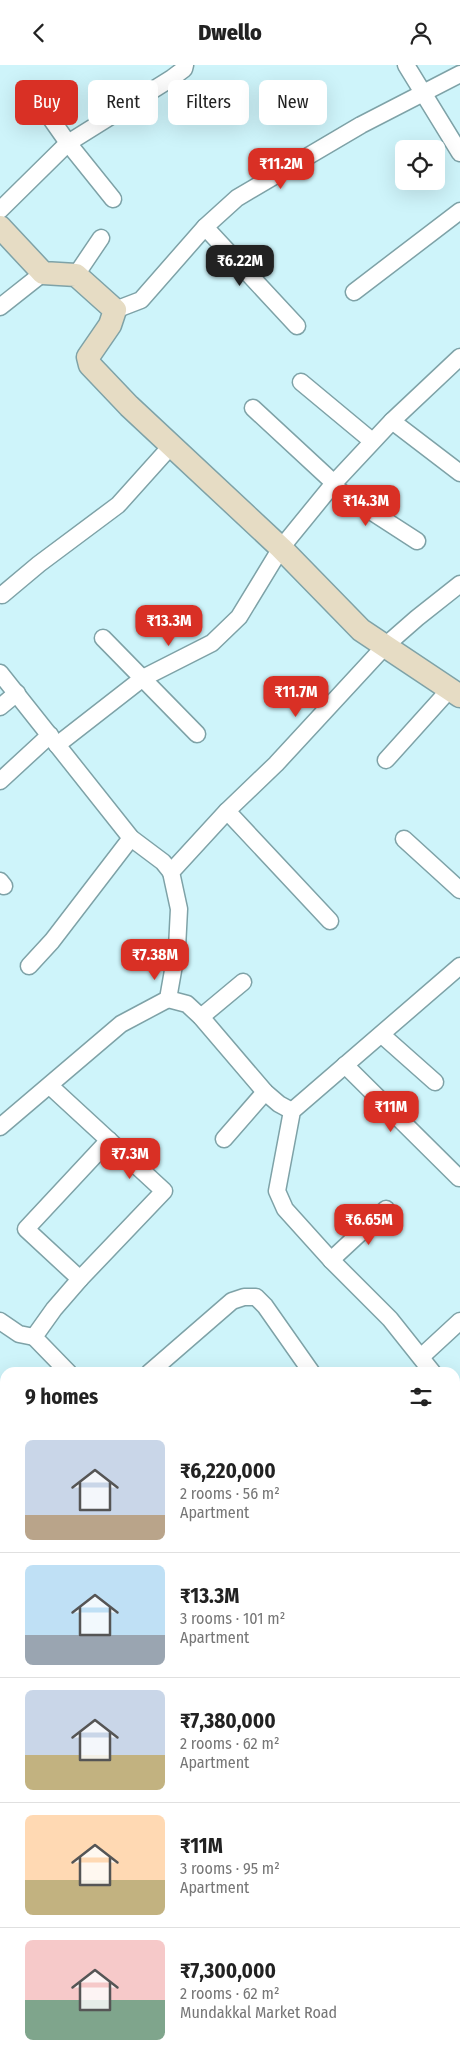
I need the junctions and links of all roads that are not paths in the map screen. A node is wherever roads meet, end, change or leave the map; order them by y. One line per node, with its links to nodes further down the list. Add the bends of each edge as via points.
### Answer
1 (185, 65): 6 (street, via 172,78)
2 (406, 65): 4 (street)
3 (460, 75): 4 (street)
4 (425, 93): 7 (street); 12 (street, via 361,125 237,198)
5 (55, 125): 6 (street)
6 (68, 143): 8 (street); 9 (street)
7 (460, 153)
8 (113, 199)
9 (0, 211)
10 (460, 211): 16 (street)
11 (0, 227): 14 (street)
12 (205, 227): 18 (street, via 141,300); 19 (street)
13 (101, 239): 15 (street)
14 (43, 273): 15 (street); 17 (street)
15 (76, 275): 18 (street)
16 (354, 292)
17 (0, 307)
18 (115, 310): 25 (street, via 110,325 88,357 90,365)
19 (297, 326)
20 (459, 360): 23 (street)
21 (301, 382): 24 (street)
22 (253, 408): 27 (street)
23 (392, 421): 24 (street); 26 (street)
24 (372, 441): 27 (street)
25 (171, 446): 29 (street); 31 (street, via 118,505)
26 (460, 473)
27 (333, 485): 28 (street); 29 (street)
28 (417, 541)
29 (281, 549): 33 (street, via 361,630); 35 (street, via 239,617 212,643)
30 (460, 584): 33 (street)
31 (1, 595)
32 (103, 637): 35 (street)
33 (385, 646): 37 (street); 43 (street, via 276,764)
34 (0, 673): 36 (street)
35 (143, 678): 39 (street); 40 (street)
36 (17, 693): 38 (street); 40 (street)
37 (455, 693): 41 (street)
38 (0, 707)
39 (198, 734)
40 (53, 740): 42 (street); 44 (street)
41 (386, 760)
42 (0, 781)
43 (227, 811): 46 (street); 48 (street)
44 (131, 838): 46 (street); 49 (street)
45 (404, 839): 47 (street)
46 (171, 872): 52 (street, via 179,909 177,948)
47 (460, 890)
48 (330, 921)
49 (29, 966)
50 (460, 966): 54 (street)
51 (242, 983): 53 (street)
52 (168, 999): 53 (street, via 187,1004); 57 (street, via 121,1024)
53 (201, 1017): 58 (street)
54 (382, 1035): 55 (street); 56 (street)
55 (344, 1065): 59 (street); 63 (street)
56 (435, 1082)
57 (50, 1086): 60 (street); 62 (street)
58 (265, 1092): 59 (street); 61 (street)
59 (292, 1111): 65 (street, via 277,1191 285,1209)
60 (0, 1127)
61 (224, 1139)
62 (109, 1140): 66 (street, via 26,1229); 66 (street, via 164,1191)
63 (458, 1178)
64 (386, 1209): 65 (street)
65 (331, 1260): 70 (street, via 390,1319)
66 (80, 1279): 69 (street)
67 (0, 1321): 69 (street, via 19,1335)
68 (460, 1321): 70 (street)
69 (34, 1337): 71 (street)
70 (422, 1357): 74 (street)
71 (63, 1367)
72 (156, 1367): 73 (street, via 232,1301 244,1297 256,1297 265,1306)
73 (308, 1367)
74 (429, 1367)

